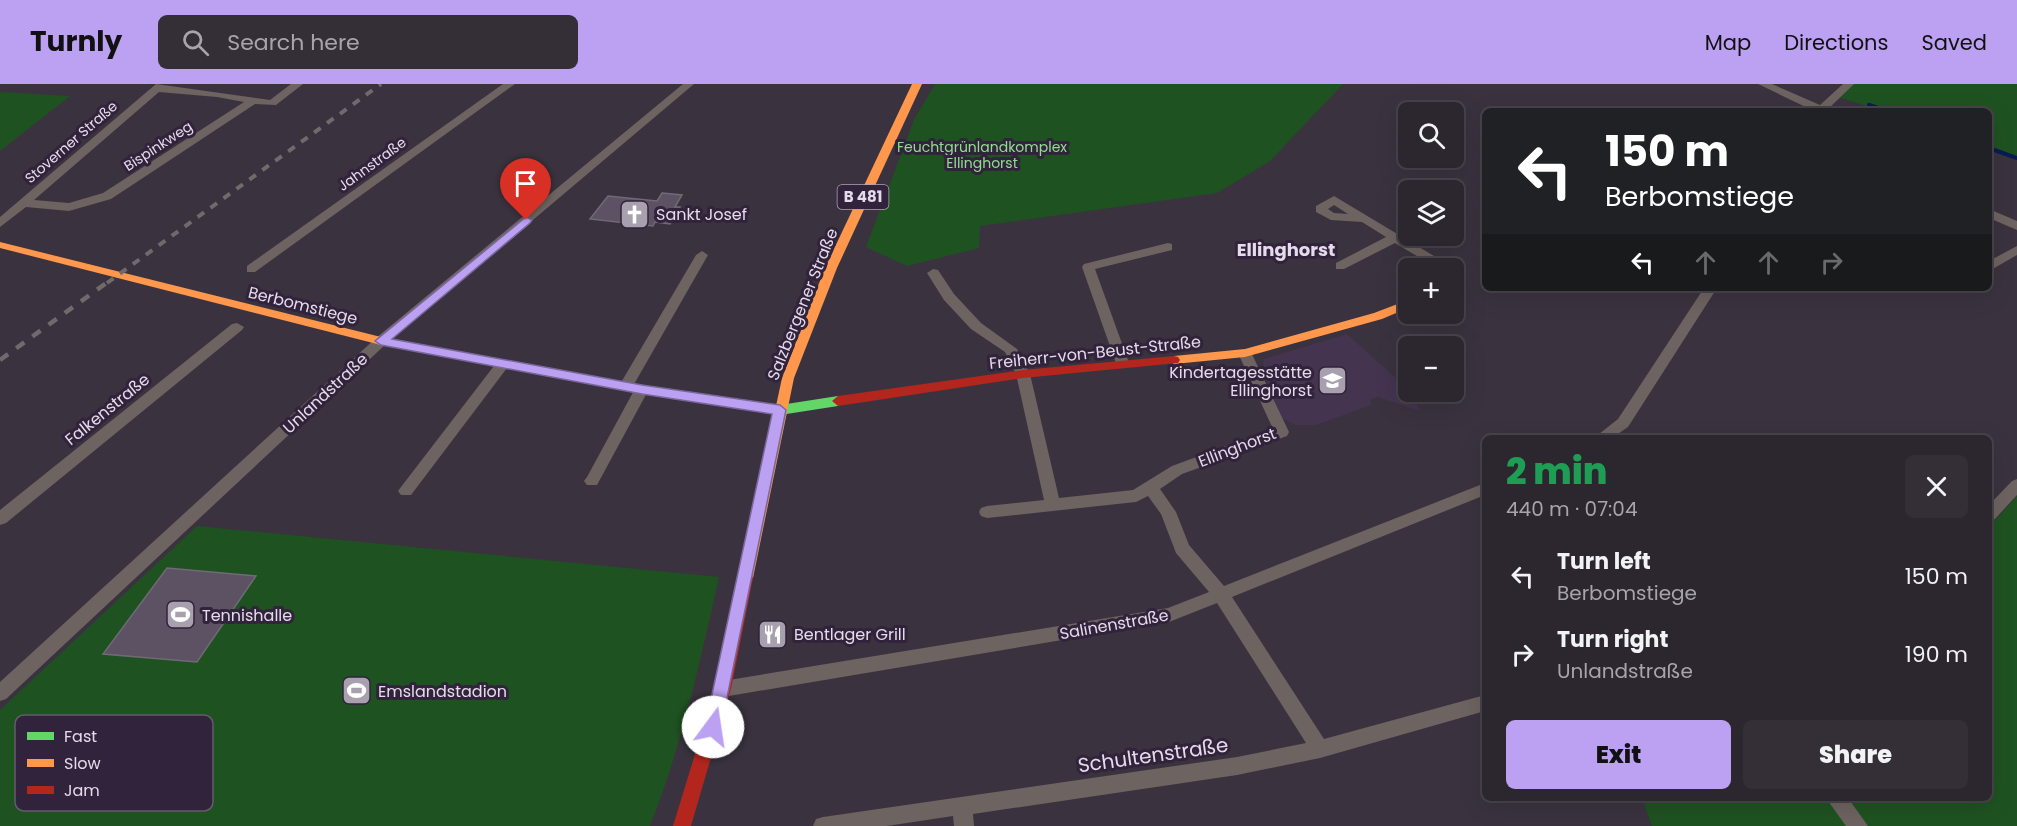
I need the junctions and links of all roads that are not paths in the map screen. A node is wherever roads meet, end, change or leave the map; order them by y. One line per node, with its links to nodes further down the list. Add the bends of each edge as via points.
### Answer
1 (298, 84): 8 (street, Bispinkweg, via 272,104)
2 (510, 84): 24 (street, Jahnstraße)
3 (689, 84): 29 (street, Unlandstraße)
4 (917, 84): 36 (street, Salzbergener Straße / B 481, via 831,268)
5 (1763, 84): 9 (street)
6 (1850, 84): 10 (street)
7 (159, 86): 8 (street); 11 (street, Stoverner Straße)
8 (253, 101): 11 (street, Bispinkweg, via 107,196 69,207)
9 (1817, 108)
10 (1823, 108)
11 (23, 203): 14 (street, Stoverner Straße)
12 (1992, 214): 15 (street)
13 (1364, 219): 16 (street)
14 (0, 223)
15 (2017, 226)
16 (1395, 238): 21 (street); 23 (street)
17 (0, 245): 29 (street, Berbomstiege)
18 (1168, 247): 31 (street, via 1088,267)
19 (2017, 250): 22 (street)
20 (702, 255): 34 (street)
21 (1428, 258)
22 (1992, 265)
23 (1340, 266)
24 (251, 269)
25 (933, 273): 33 (street, via 976,326 1010,349)
26 (1709, 291): 37 (street, via 1623,423)
27 (1398, 308): 30 (street, Freiherr-von-Beust-Straße)
28 (237, 327): 46 (street, Falkenstraße)
29 (381, 341): 32 (street, Berbomstiege); 49 (street, Unlandstraße)
30 (1245, 353): 31 (street, Freiherr-von-Beust-Straße); 40 (street, Ellinghorst, via 1282,432 1177,470)
31 (1122, 363): 33 (street, Freiherr-von-Beust-Straße)
32 (502, 365): 34 (street, Berbomstiege); 42 (street)
33 (1023, 374): 36 (street, Freiherr-von-Beust-Straße); 43 (street)
34 (626, 386): 35 (street, Berbomstiege)
35 (642, 389): 36 (street, Berbomstiege); 38 (street)
36 (780, 410): 48 (street, Salzbergener Straße / B 481)
37 (1605, 435)
38 (592, 481)
39 (2017, 485): 45 (street)
40 (1150, 487): 43 (street, Ellinghorst, via 1136,496); 47 (street, via 1168,512 1182,548)
41 (1482, 490): 47 (street, Salinenstraße)
42 (406, 492)
43 (1053, 505): 44 (street, Ellinghorst)
44 (987, 512)
45 (1992, 512)
46 (0, 519)
47 (1221, 596): 48 (street, Salinenstraße, via 1169,615); 51 (street)
48 (723, 689): 54 (street, Salzbergener Straße / B 481)
49 (0, 693)
50 (1482, 704): 51 (street, Schultenstraße)
51 (1320, 749): 53 (street, Schultenstraße, via 1237,766)
52 (1838, 801): 57 (street)
53 (962, 804): 55 (street, Schultenstraße); 56 (street)
54 (682, 826)
55 (823, 826)
56 (964, 826)
57 (1858, 826)

